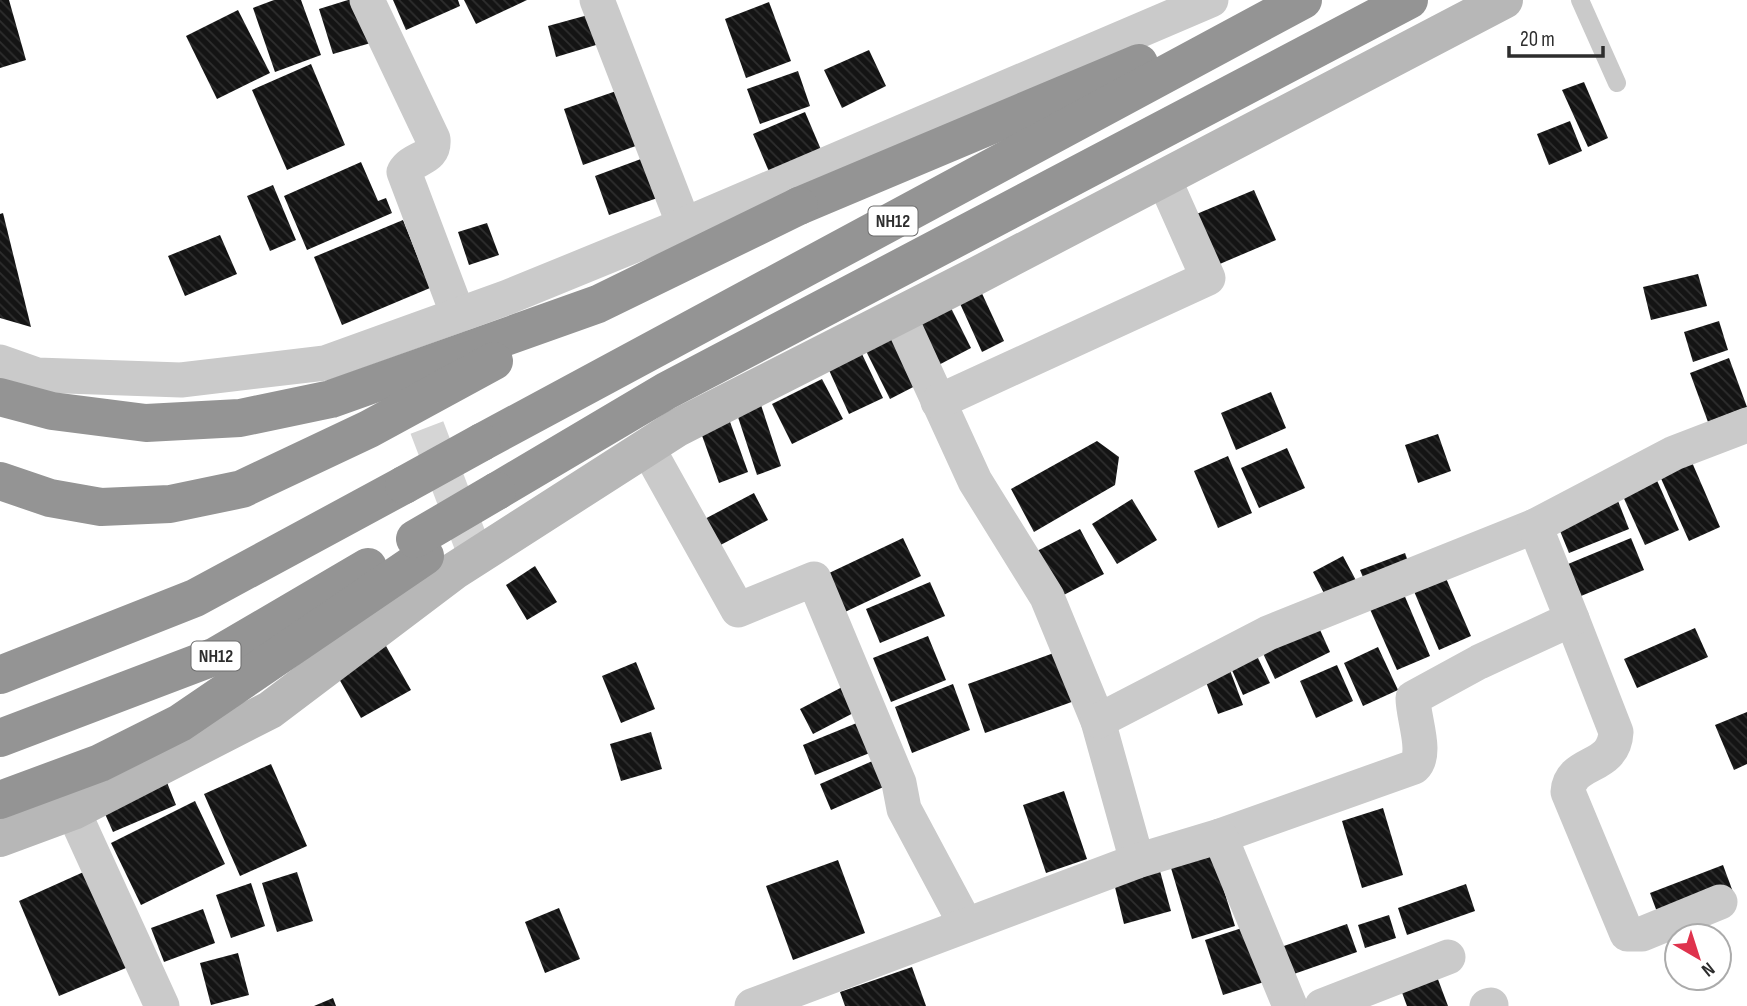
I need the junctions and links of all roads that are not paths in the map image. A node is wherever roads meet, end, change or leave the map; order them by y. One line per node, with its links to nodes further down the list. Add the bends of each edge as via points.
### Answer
1 (367, 0): 13 (street, via 433,139 431,153 404,172)
2 (597, 0): 11 (street)
3 (1210, 0): 11 (street)
4 (1291, 0): 12 (highway, bridge, via 799,206)
5 (1303, 0): 24 (highway, NH12, bridge, via 195,598)
6 (1409, 0): 22 (highway, NH12, via 666,391)
7 (1504, 0): 10 (street)
8 (1580, 0): 9 (lane)
9 (1617, 83)
10 (1163, 177): 14 (street); 17 (street, via 1209,278)
11 (684, 225): 13 (street)
12 (598, 304): 16 (highway, bridge, via 331,399 240,418 146,423 52,411); 20 (highway, bridge, via 369,429 242,489 170,504 102,507 50,498)
13 (457, 315): 15 (street, via 325,363 181,380 37,375)
14 (899, 316): 17 (street); 19 (street)
15 (0, 362)
16 (0, 397)
17 (938, 402): 25 (street, via 975,481 1047,597)
18 (1747, 425): 21 (street, via 1674,453)
19 (647, 447): 28 (street, via 454,571 270,710); 33 (street, via 737,610 814,579 899,783 904,808)
20 (0, 481)
21 (1535, 526): 23 (street); 25 (street, via 1268,633)
22 (420, 548): 26 (highway, NH12, via 216,656); 27 (highway, via 180,723 100,763)
23 (1572, 619): 29 (street, via 1413,698 1421,751 1414,767); 32 (street, via 1616,732 1608,755 1575,775 1568,792 1627,934 1642,934)
24 (0, 676)
25 (1098, 721): 31 (street)
26 (0, 738)
27 (0, 800)
28 (73, 811): 30 (street); 35 (street)
29 (1220, 836): 31 (street); 37 (street)
30 (0, 838)
31 (1137, 861): 33 (street)
32 (1720, 902)
33 (966, 925): 36 (street)
34 (1448, 957): 38 (street)
35 (162, 1006)
36 (752, 1006)
37 (1290, 1006)
38 (1322, 1006)

